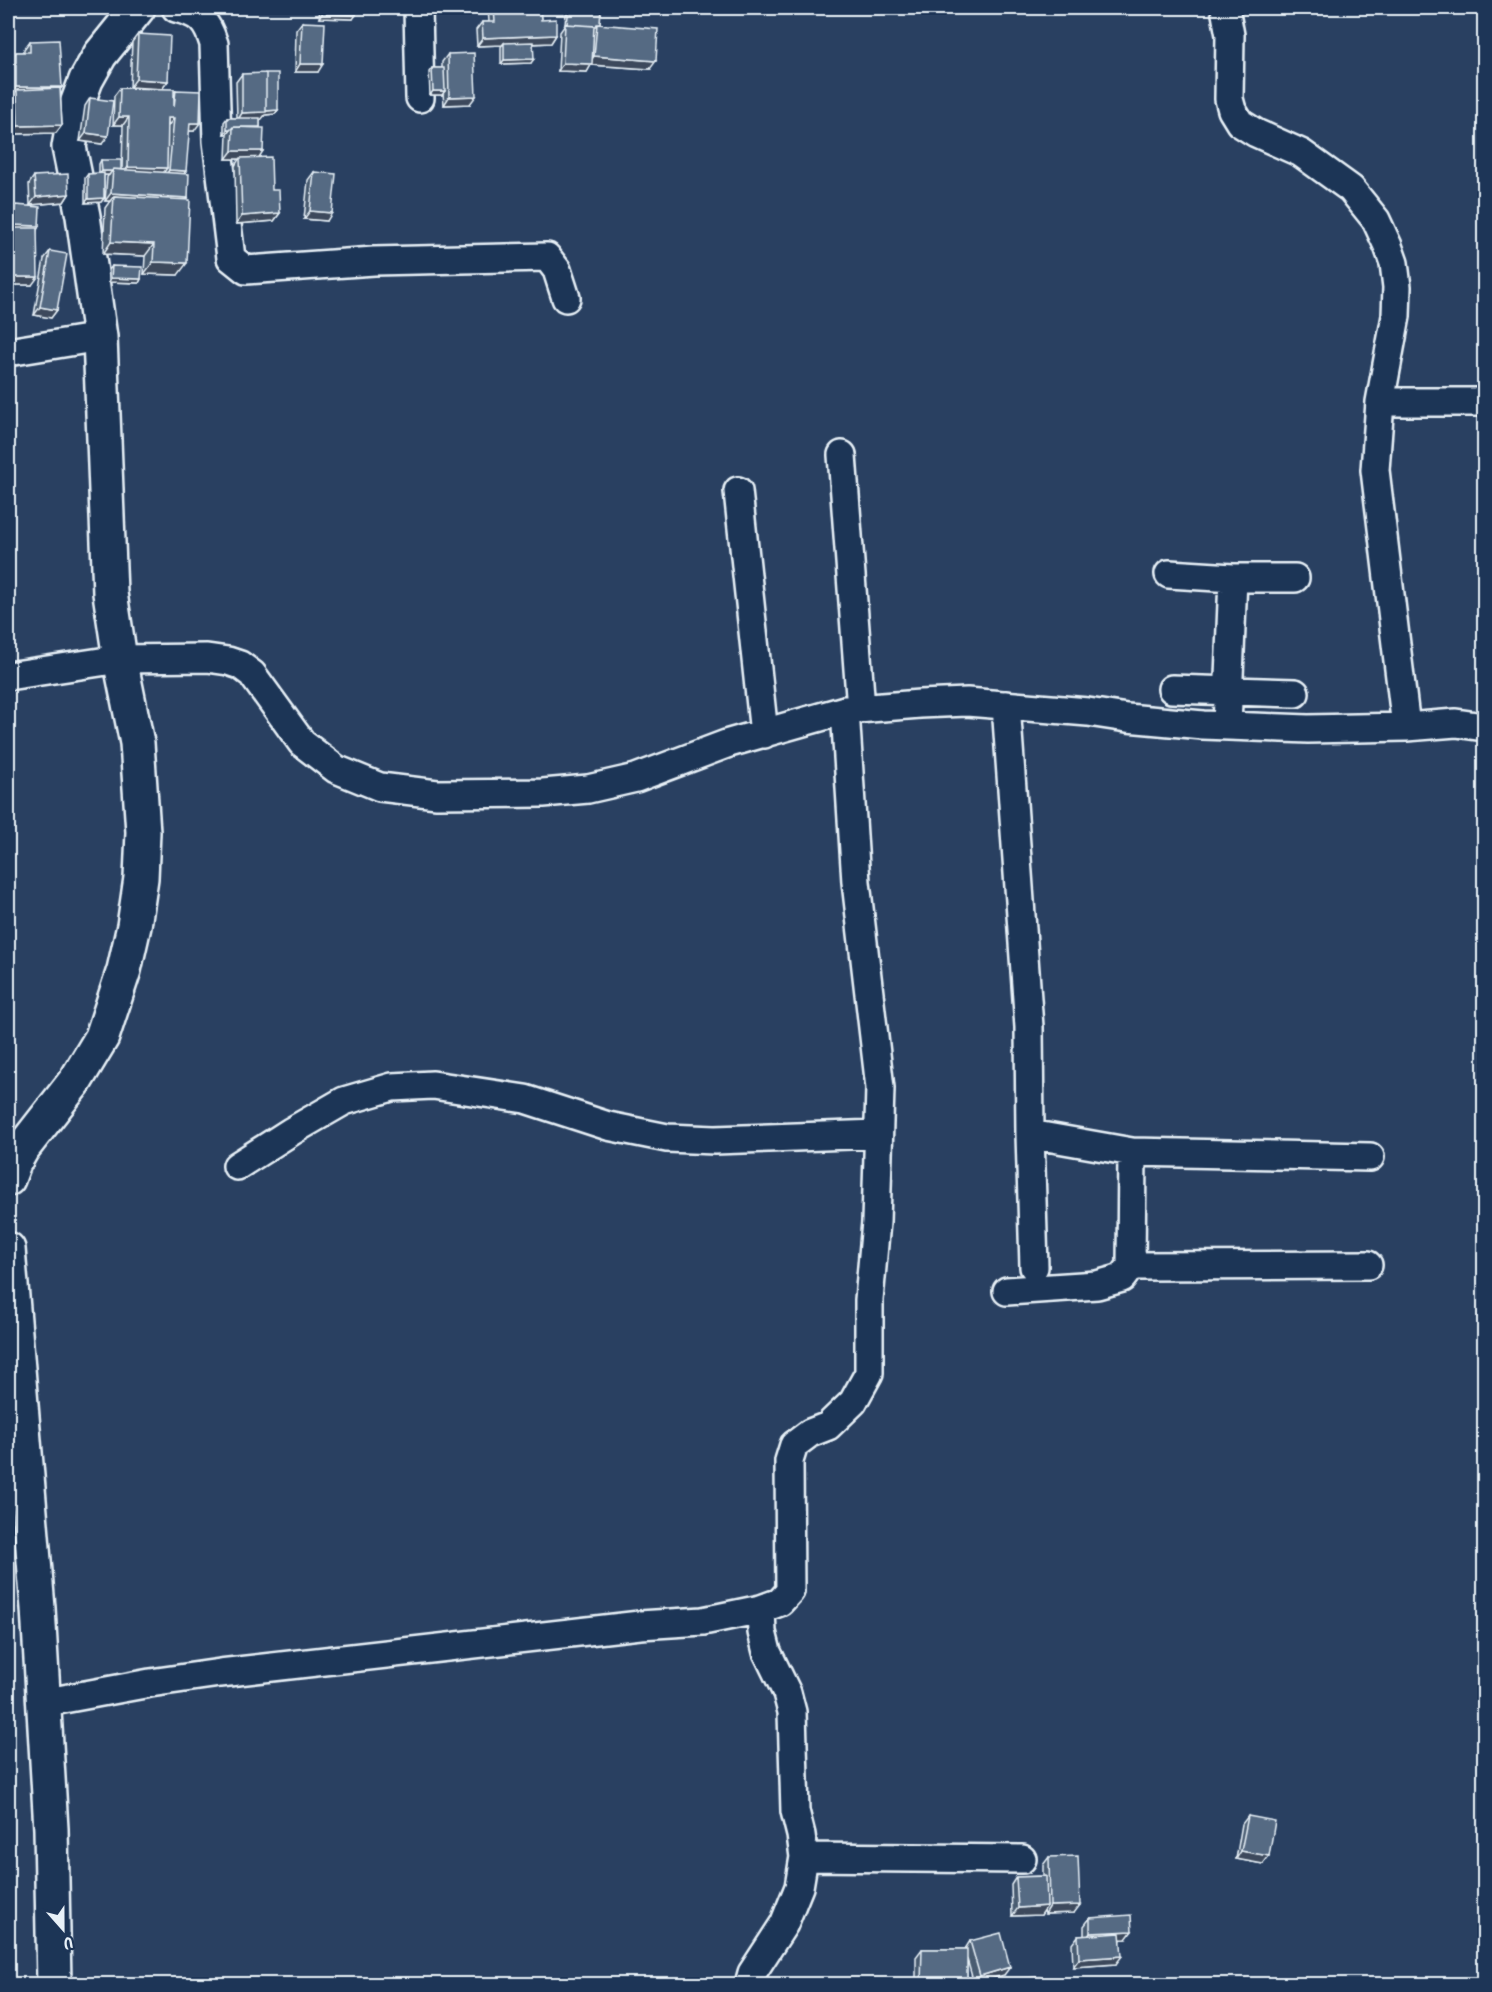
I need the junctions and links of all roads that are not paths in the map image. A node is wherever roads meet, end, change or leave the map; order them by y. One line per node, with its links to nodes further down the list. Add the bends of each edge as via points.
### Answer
1 (138, 8): 7 (street, via 100,55 86,80 69,147)
2 (176, 8): 6 (street, via 192,11 202,19 214,44 217,141 231,258 236,263 246,270 374,261 547,257 557,270)
3 (418, 8): 5 (street)
4 (1225, 8): 9 (street, via 1230,35 1229,99 1240,123 1301,153 1351,189 1376,220 1388,246 1397,287 1396,315)
5 (420, 98)
6 (566, 298)
7 (100, 337): 8 (street); 16 (street, via 110,593)
8 (8, 352)
9 (1380, 402): 10 (street); 24 (street, via 1376,488)
10 (1485, 402)
11 (842, 455): 22 (street)
12 (738, 490): 26 (street)
13 (1169, 574): 15 (street)
14 (1295, 578): 15 (street)
15 (1233, 579): 19 (street)
16 (120, 659): 17 (street); 26 (street, via 207,658 240,665 263,687 302,743 320,759 349,776 380,787 437,794 588,789 636,778); 32 (street, via 137,743 143,832 141,878 127,959 102,1037 64,1096 22,1149)
17 (8, 675)
18 (1172, 689): 19 (street)
19 (1228, 692): 20 (street); 23 (street)
20 (1295, 693)
21 (1006, 705): 22 (street, via 967,702); 23 (street); 28 (street, via 1029,1027)
22 (853, 710): 26 (street); 27 (street, via 856,882 880,1088)
23 (1227, 726): 24 (street)
24 (1406, 727): 25 (street, via 1456,723)
25 (1485, 727)
26 (764, 734)
27 (878, 1134): 31 (street, via 667,1138 634,1133 525,1100 433,1085 392,1088 344,1101); 39 (street, via 869,1373 853,1402 828,1426 794,1444 789,1461 790,1591 780,1602)
28 (1030, 1134): 29 (street); 36 (street)
29 (1132, 1152): 30 (street); 35 (street)
30 (1370, 1157)
31 (237, 1166)
32 (8, 1179)
33 (8, 1249): 38 (street)
34 (1368, 1265): 35 (street)
35 (1131, 1266): 37 (street, via 1122,1278 1097,1285)
36 (1034, 1267)
37 (1007, 1291)
38 (15, 1432): 40 (street, via 38,1608)
39 (761, 1609): 40 (street, via 703,1621 219,1673); 41 (street, via 767,1652 792,1712 795,1811)
40 (42, 1703): 43 (street, via 51,1829)
41 (804, 1857): 42 (street); 44 (street, via 799,1887 784,1924)
42 (1022, 1859)
43 (54, 1984)
44 (749, 1984)

